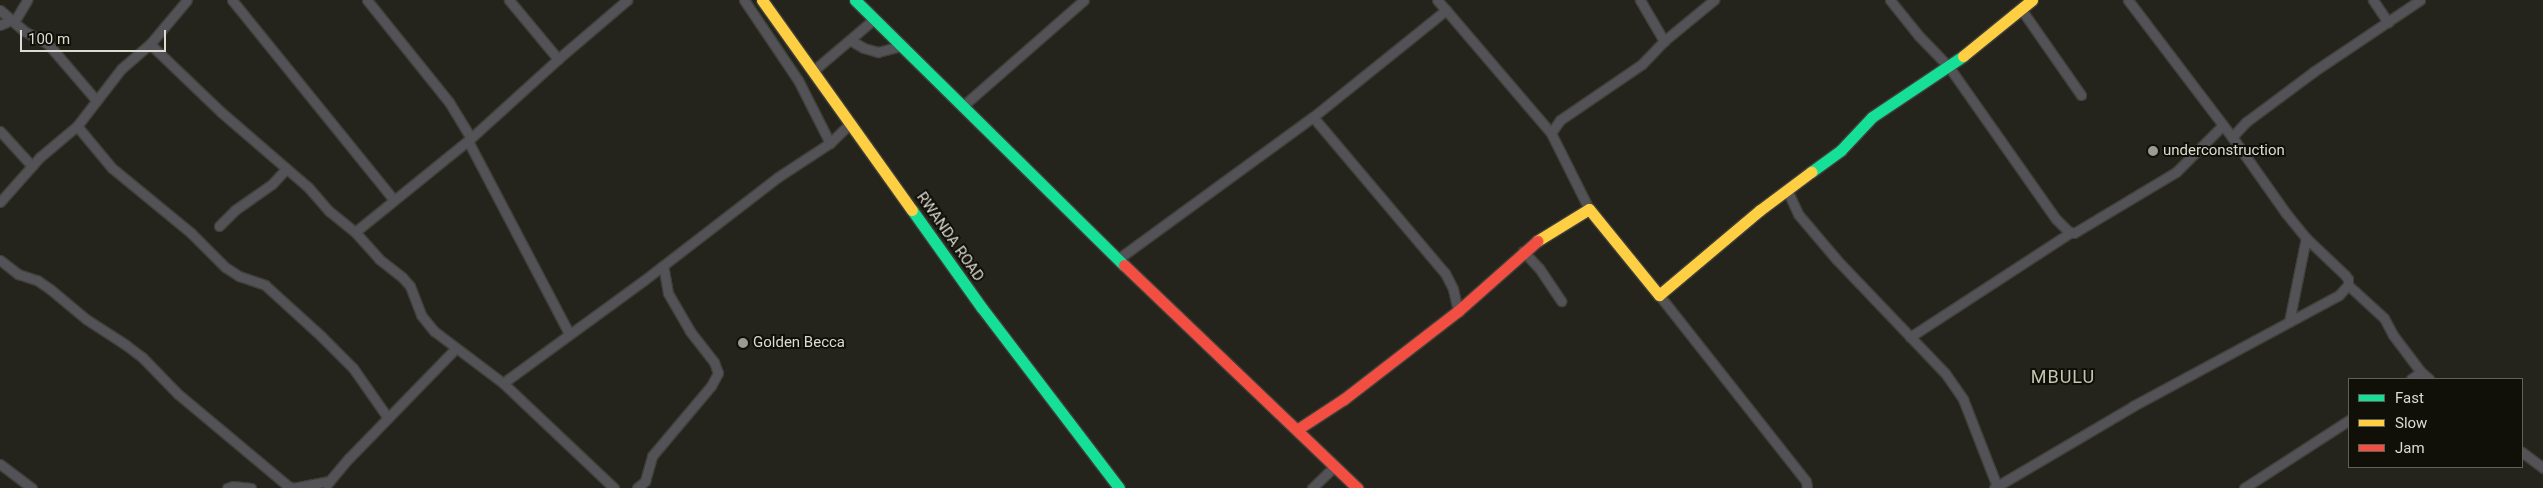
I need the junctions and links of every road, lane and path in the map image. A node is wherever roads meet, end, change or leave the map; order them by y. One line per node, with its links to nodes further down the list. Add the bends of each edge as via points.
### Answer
1 (26, 0): 23 (street)
2 (187, 0): 28 (street)
3 (232, 0): 48 (street)
4 (367, 0): 43 (street, via 449,102)
5 (509, 0): 30 (street)
6 (627, 0): 30 (street)
7 (744, 0): 44 (street, via 798,80)
8 (762, 0): 32 (main road, RWANDA ROAD)
9 (855, 0): 22 (main road)
10 (1084, 0): 35 (street)
11 (1438, 0): 21 (street)
12 (1640, 0): 27 (street)
13 (1714, 0): 27 (street)
14 (1890, 0): 31 (street)
15 (2032, 0): 19 (main road)
16 (2128, 0): 38 (street)
17 (2373, 0): 24 (street)
18 (2420, 0): 24 (street)
19 (2021, 9): 31 (main road); 33 (street)
20 (0, 10): 23 (street)
21 (1446, 10): 36 (street); 41 (street)
22 (874, 19): 26 (street); 29 (main road)
23 (12, 21): 25 (street); 34 (street, via 48,44)
24 (2388, 22): 42 (street, via 2313,72 2246,122)
25 (0, 25)
26 (850, 40): 29 (street, via 878,52); 32 (street)
27 (1664, 41): 41 (street, via 1642,64 1560,120)
28 (150, 44): 34 (street, via 121,69); 46 (street)
29 (901, 46): 35 (main road)
30 (558, 59): 43 (street)
31 (1949, 67): 47 (main road, via 1872,117 1840,150); 53 (street, via 2056,219)
32 (813, 71): 37 (main road, RWANDA ROAD)
33 (2081, 95)
34 (96, 100): 39 (street)
35 (964, 105): 56 (main road)
36 (1313, 117): 56 (street); 62 (street, via 1445,272)
37 (851, 123): 44 (street); 85 (main road, RWANDA ROAD, via 982,308)
38 (2223, 125): 42 (street); 53 (street, via 2176,172)
39 (77, 126): 45 (street); 71 (street, via 112,168 191,233 225,267 265,285 321,336 353,368)
40 (0, 131): 45 (street)
41 (1551, 133): 50 (street)
42 (2232, 137): 54 (street)
43 (470, 139): 48 (street); 64 (street)
44 (830, 143): 58 (street, via 778,176)
45 (32, 166): 49 (street)
46 (286, 168): 51 (street, via 272,184 235,210); 52 (street)
47 (1786, 190): 60 (main road); 65 (street, via 1798,214)
48 (394, 200): 52 (street)
49 (0, 202)
50 (1589, 209): 55 (main road); 60 (main road)
51 (219, 226)
52 (355, 232): 66 (street, via 410,286 426,323)
53 (2071, 232): 65 (street)
54 (2306, 238): 59 (street, via 2345,275); 63 (street)
55 (1523, 251): 61 (street); 62 (main road)
56 (1118, 259): 73 (main road)
57 (0, 260): 78 (street, via 18,274 50,288 86,319 131,349 178,394 288,486)
58 (663, 266): 64 (street); 84 (street, via 668,293 718,373 712,386 652,456 645,481)
59 (2348, 285): 63 (street, via 2339,295); 67 (street, via 2384,318)
60 (1659, 295): 88 (street, via 1806,481)
61 (1561, 301)
62 (1458, 311): 73 (main road, via 1344,399)
63 (2289, 322): 79 (street, via 2133,406)
64 (569, 333): 70 (street)
65 (1910, 337): 79 (street, via 1945,373 1963,399)
66 (455, 349): 70 (street); 71 (street)
67 (2421, 372): 68 (street); 69 (street)
68 (2412, 378)
69 (2428, 378)
70 (503, 383): 83 (street)
71 (388, 418): 78 (street)
72 (2348, 421): 89 (street)
73 (1298, 430): 76 (main road)
74 (2523, 453): 77 (street)
75 (1, 466): 80 (street)
76 (1335, 466): 86 (street); 87 (main road)
77 (2543, 468)
78 (327, 484)
79 (1995, 487)
80 (32, 488)
81 (226, 488): 82 (street)
82 (251, 488)
83 (614, 488)
84 (637, 488)
85 (1119, 488)
86 (1312, 488)
87 (1357, 488)
88 (1807, 488)
89 (2244, 488)

